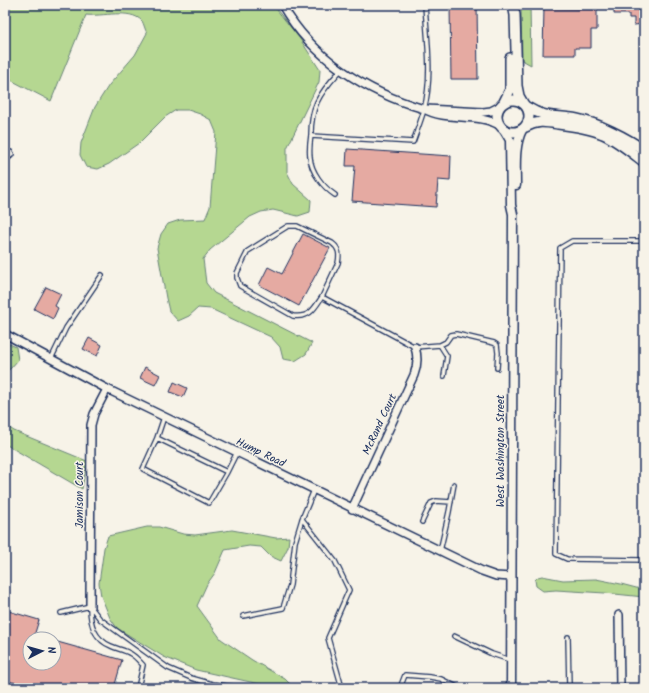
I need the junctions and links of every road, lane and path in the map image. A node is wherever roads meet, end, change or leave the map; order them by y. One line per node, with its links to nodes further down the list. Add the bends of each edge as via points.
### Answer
1 (282, 5): 4 (street, via 311,43)
2 (425, 5): 7 (lane, via 428,70)
3 (513, 7): 5 (main road, via 510,90); 6 (main road, via 517,86 519,96)
4 (341, 70): 7 (street, via 385,96); 10 (lane, via 317,102 312,114)
5 (501, 105): 6 (main road, via 514,100); 7 (street, via 483,112); 8 (main road, via 496,118)
6 (525, 105): 9 (main road, via 529,117); 11 (main road, via 541,115 586,121 622,136)
7 (424, 109): 8 (street, via 453,117 488,120); 10 (lane, via 413,142)
8 (502, 128): 9 (main road, via 514,132); 14 (street, West Washington Street, via 510,140)
9 (524, 128): 12 (main road, via 541,121 586,128 612,139); 14 (street, West Washington Street, via 517,142)
10 (311, 136): 13 (lane, via 312,167 324,186)
11 (644, 150)
12 (644, 162)
13 (335, 195)
14 (513, 214): 37 (street, West Washington Street)
15 (644, 241): 36 (lane, via 572,241 560,248 556,554 567,559)
16 (102, 275): 21 (lane, via 66,328)
17 (322, 297): 17 (lane, via 338,263 338,251 332,243 297,226 288,226 248,251 237,273 240,286 293,316 307,315); 20 (lane)
18 (5, 334): 21 (street, Hump Road)
19 (440, 345): 20 (lane); 22 (lane, via 451,335 456,334 494,343 497,345 498,353); 23 (lane, via 447,356)
20 (415, 347): 32 (street, McRand Court, via 418,358 414,375)
21 (51, 359): 24 (street, Hump Road)
22 (497, 368)
23 (444, 376)
24 (107, 389): 25 (street, Hump Road); 38 (street, Jamison Court, via 91,425)
25 (164, 417): 26 (lane); 27 (street, Hump Road)
26 (157, 438): 28 (lane); 28 (lane, via 143,469 209,503)
27 (237, 452): 28 (lane); 30 (street, Hump Road)
28 (227, 472)
29 (454, 484): 31 (lane)
30 (314, 490): 32 (street, Hump Road); 33 (lane)
31 (451, 502): 34 (lane, via 431,503); 35 (lane)
32 (352, 509): 35 (street, Hump Road)
33 (302, 519): 41 (lane, via 295,542 290,585 283,608); 47 (lane, via 335,561 349,590 328,638)
34 (422, 522)
35 (440, 551): 37 (street, Hump Road, via 482,571 496,576)
36 (644, 560)
37 (511, 577): 44 (street, West Washington Street)
38 (90, 606): 39 (lane); 45 (lane, via 90,621 102,641 131,653 143,665); 46 (lane, via 100,618 168,668 212,684)
39 (61, 613)
40 (619, 615): 52 (street)
41 (244, 616)
42 (454, 636): 44 (lane)
43 (568, 637): 51 (lane)
44 (510, 660): 50 (street, West Washington Street)
45 (138, 688)
46 (241, 688)
47 (342, 688)
48 (400, 688): 49 (lane, via 405,675 430,676)
49 (459, 688)
50 (511, 688)
51 (569, 688)
52 (620, 688)

